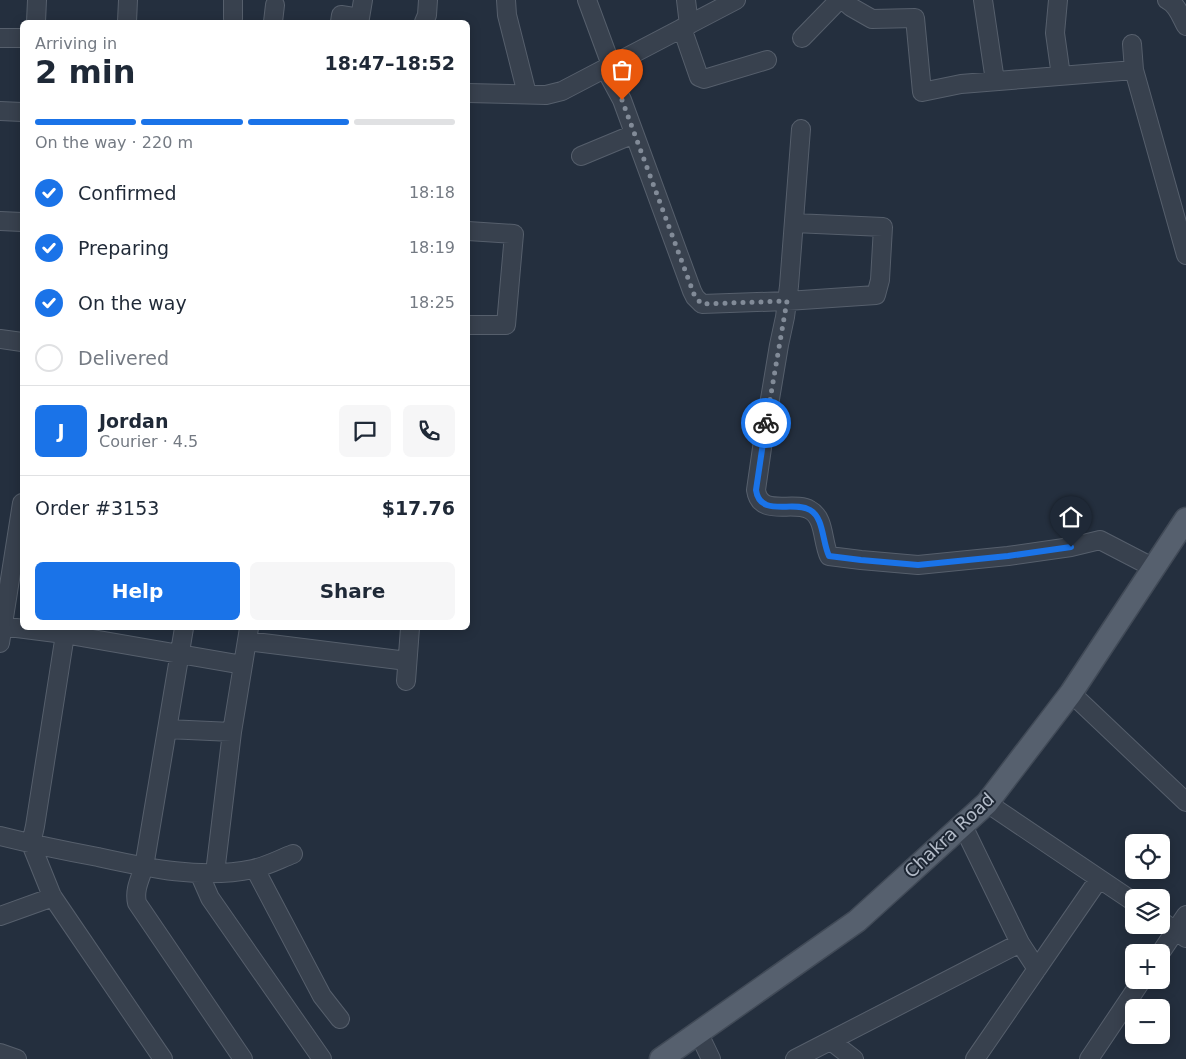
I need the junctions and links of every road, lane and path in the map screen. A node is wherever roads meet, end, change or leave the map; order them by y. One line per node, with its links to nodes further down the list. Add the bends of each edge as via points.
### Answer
1 (37, 0): 16 (street)
2 (128, 0): 17 (street)
3 (233, 0): 15 (street)
4 (362, 0): 18 (street, via 360,18 341,15)
5 (428, 0): 19 (street)
6 (506, 0): 32 (street)
7 (587, 0): 27 (street)
8 (686, 0): 20 (street)
9 (736, 0): 20 (street)
10 (839, 0): 24 (street)
11 (983, 0): 30 (street)
12 (1058, 0): 29 (street, via 1055,32)
13 (1167, 0): 21 (street)
14 (854, 3): 30 (street, via 872,20 915,18 922,92 961,84)
15 (233, 19)
16 (36, 20)
17 (127, 20)
18 (340, 20)
19 (425, 20)
20 (685, 26): 26 (street, via 699,77 704,79); 27 (street)
21 (1186, 26)
22 (0, 38): 23 (street)
23 (20, 38)
24 (802, 38)
25 (1132, 44): 28 (street)
26 (767, 60)
27 (610, 70): 32 (street, via 554,94); 36 (street)
28 (1134, 70): 29 (street); 42 (street)
29 (1061, 76): 30 (street)
30 (995, 82)
31 (470, 93): 32 (street)
32 (527, 94)
33 (0, 112): 34 (street)
34 (20, 112)
35 (801, 129): 40 (street)
36 (634, 134): 37 (street); 43 (street, via 695,297 702,304)
37 (582, 156)
38 (0, 221): 39 (street)
39 (20, 222)
40 (794, 223): 43 (street); 43 (street, via 883,226 880,280 876,295)
41 (470, 231): 44 (street, via 514,234 506,325)
42 (1186, 255)
43 (787, 301): 49 (street, via 763,441 757,497 771,506 809,509 818,517 829,556 918,565 1008,556 1100,540)
44 (470, 325)
45 (0, 340): 46 (street)
46 (20, 342)
47 (20, 515): 53 (street)
48 (1185, 525): 49 (main road, Chakra Road)
49 (1154, 568): 59 (main road, Chakra Road)
50 (184, 630): 55 (street)
51 (410, 630): 56 (street)
52 (65, 631): 53 (street); 55 (street); 66 (street)
53 (1, 632)
54 (248, 634): 56 (street); 57 (street)
55 (180, 654): 57 (street); 60 (street)
56 (407, 661): 58 (street)
57 (243, 665): 61 (street)
58 (406, 681)
59 (1071, 693): 62 (street); 63 (main road, Chakra Road)
60 (167, 729): 61 (street); 68 (street)
61 (232, 732): 70 (street)
62 (1186, 802)
63 (987, 803): 64 (main road, Chakra Road); 71 (street)
64 (963, 826): 77 (street); 82 (main road, Chakra Road, via 857,920)
65 (0, 836): 66 (street)
66 (30, 844): 68 (street); 73 (street)
67 (293, 854): 69 (street)
68 (144, 867): 70 (street); 87 (street, via 136,891 137,904)
69 (255, 869): 70 (street); 81 (street, via 322,996)
70 (207, 873): 88 (street, via 210,898)
71 (1099, 879): 72 (street); 79 (street)
72 (1125, 896)
73 (53, 897): 75 (street); 86 (street)
74 (1186, 914): 76 (street)
75 (0, 916)
76 (1174, 930): 78 (street)
77 (1020, 943): 79 (street); 83 (street)
78 (1166, 944)
79 (1037, 969): 93 (street)
80 (1136, 989): 94 (street)
81 (340, 1019)
82 (698, 1032): 89 (main road, Chakra Road); 90 (street)
83 (831, 1040): 91 (street); 92 (street)
84 (0, 1052): 85 (street)
85 (17, 1059)
86 (163, 1059)
87 (242, 1059)
88 (322, 1059)
89 (661, 1059)
90 (711, 1059)
91 (795, 1059)
92 (854, 1059)
93 (974, 1059)
94 (1089, 1059)

